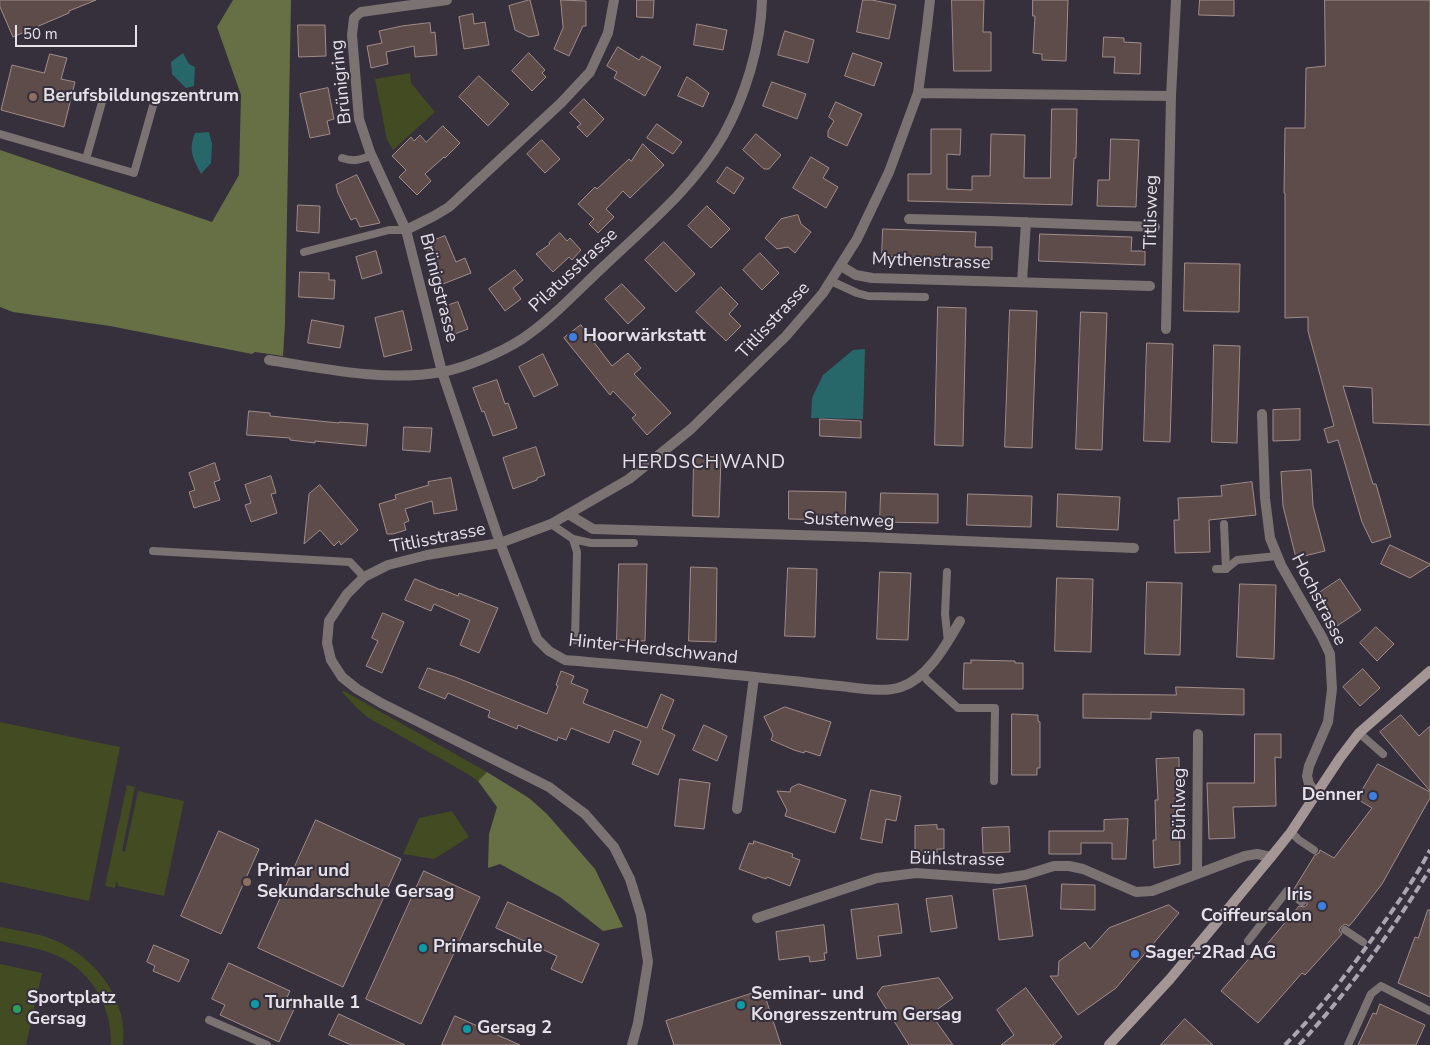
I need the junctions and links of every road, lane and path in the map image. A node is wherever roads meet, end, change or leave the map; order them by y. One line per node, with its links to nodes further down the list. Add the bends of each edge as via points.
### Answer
1 (447, 0): 11 (street, Brünigring, via 361,12 354,18 352,35 359,119)
2 (614, 0): 17 (street, Brünigstrasse, via 608,32 590,72 556,109 448,206)
3 (762, 0): 26 (street, Pilatusstrasse, via 760,32 741,98 723,136 692,180 537,328 520,341 479,361)
4 (930, 0): 6 (street, Titlisstrasse)
5 (1176, 0): 8 (street)
6 (918, 93): 8 (street); 19 (street, Titlisstrasse, via 890,172)
7 (104, 96): 13 (lane)
8 (1171, 96): 24 (street, Titlisweg)
9 (153, 106): 13 (lane, via 134,173)
10 (0, 134): 13 (lane)
11 (371, 156): 12 (lane, via 357,161); 17 (street, Brünigring)
12 (342, 158)
13 (86, 159)
14 (909, 219): 15 (street)
15 (1026, 222): 16 (street); 21 (street)
16 (1155, 227)
17 (406, 230): 18 (lane, via 389,230); 26 (street, Brünigstrasse)
18 (304, 252)
19 (841, 266): 20 (street, Titlisstrasse); 21 (street, Mythenstrasse, via 856,275 872,278)
20 (832, 281): 23 (lane, via 868,296); 28 (street, Titlisstrasse, via 786,336 691,429 629,479)
21 (1022, 282): 22 (street, Mythenstrasse)
22 (1150, 286)
23 (924, 297)
24 (1166, 329)
25 (270, 360): 26 (street, Pilatusstrasse, via 370,375)
26 (442, 372): 32 (street, Brünigstrasse)
27 (1262, 414): 36 (street, Hochstrasse, via 1265,498 1270,538)
28 (568, 514): 29 (street, Titlisstrasse); 34 (street, Sustenweg, via 593,530)
29 (550, 524): 31 (lane); 32 (street, Titlisstrasse)
30 (1224, 524): 38 (lane)
31 (573, 540): 33 (lane); 42 (lane, via 577,552)
32 (500, 543): 40 (street, Titlisstrasse, via 388,564); 46 (street, Hinter-Herdschwand, via 537,639 565,660)
33 (634, 543)
34 (1134, 548)
35 (153, 551): 40 (lane, via 350,562)
36 (1277, 556): 38 (lane, via 1237,560); 51 (street, Hochstrasse, via 1330,654 1332,690 1328,722 1307,776)
37 (1216, 569): 38 (lane)
38 (1226, 569)
39 (946, 572): 43 (lane)
40 (364, 577): 66 (street, Titlisstrasse, via 347,594 329,621 327,643 331,660 342,677 381,703 549,787 585,814 614,847 630,879 641,914 648,962)
41 (960, 621): 43 (street, Hinter-Herdschwand)
42 (575, 640)
43 (948, 642): 45 (street, Hinter-Herdschwand)
44 (1430, 671): 47 (street)
45 (922, 673): 46 (street, Hinter-Herdschwand, via 914,681 890,690); 50 (lane, via 958,708 995,708)
46 (754, 677): 52 (street, Hinter-Herdschwand)
47 (1359, 733): 49 (lane); 51 (street)
48 (1198, 734): 56 (street, Bühlweg)
49 (1383, 754)
50 (994, 781)
51 (1317, 794): 53 (street)
52 (737, 809)
53 (1291, 832): 54 (lane); 55 (street)
54 (1314, 850)
55 (1271, 857): 56 (street, Bühlstrasse, via 1245,856); 67 (street, via 1170,979)
56 (1197, 874): 58 (street, Bühlstrasse, via 1152,891 1136,892 1069,866 1054,866 998,879 916,873 877,878)
57 (1302, 902): 60 (lane, via 1287,892)
58 (757, 918)
59 (1346, 930): 61 (lane)
60 (1248, 942)
61 (1363, 942)
62 (1430, 1011): 68 (lane, via 1381,986 1371,994)
63 (209, 1020): 64 (lane)
64 (253, 1042): 65 (lane)
65 (267, 1045)
66 (632, 1045)
67 (1110, 1045)
68 (1348, 1045)

